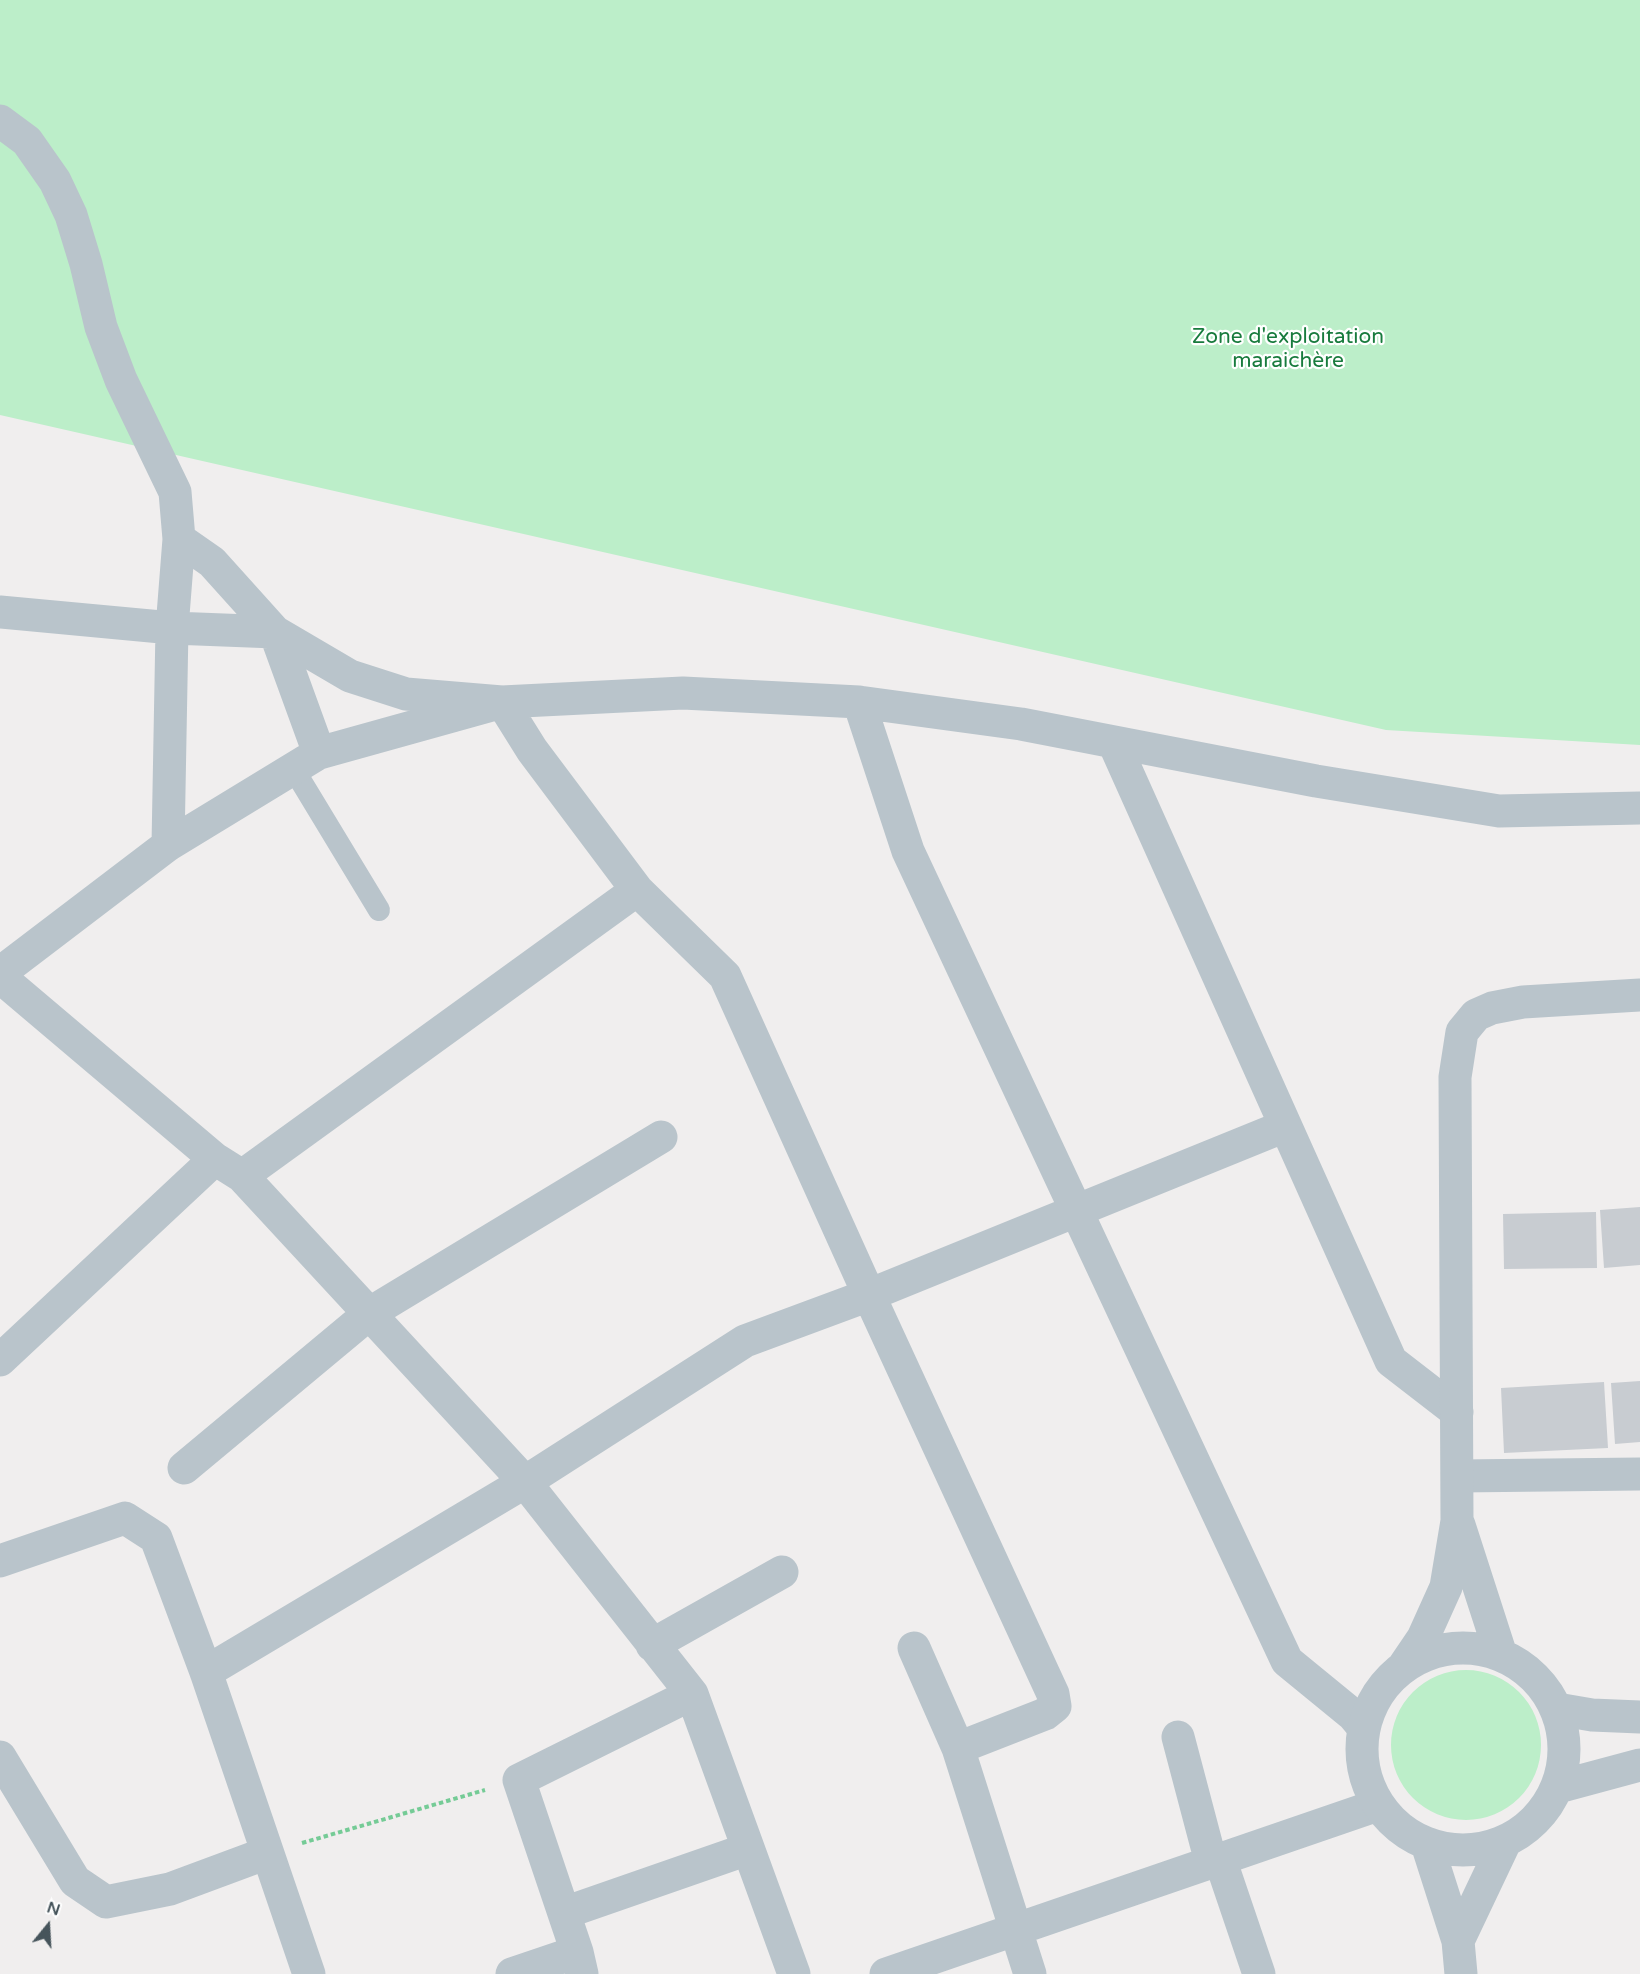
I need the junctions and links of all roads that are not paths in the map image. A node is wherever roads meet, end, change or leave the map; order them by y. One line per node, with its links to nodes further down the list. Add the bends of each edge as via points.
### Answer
1 (0, 121): 2 (street, via 27,141 55,181 71,215 100,327 175,492)
2 (179, 539): 4 (street); 5 (street, via 212,562)
3 (0, 612): 4 (street)
4 (172, 628): 5 (street); 11 (street)
5 (275, 632): 6 (street, via 350,676 406,694); 9 (street)
6 (502, 702): 7 (street, via 683,693); 9 (street); 12 (street, via 532,750)
7 (859, 702): 8 (street, via 1021,724); 20 (street, via 908,851)
8 (1114, 743): 10 (street, via 1499,811); 16 (street)
9 (306, 760): 11 (street); 13 (lane)
10 (1640, 808)
11 (168, 844): 14 (street)
12 (637, 890): 19 (street); 21 (street, via 725,976)
13 (379, 910)
14 (0, 975): 18 (street)
15 (1640, 995): 24 (street, via 1523,1002 1492,1008 1476,1015 1462,1032 1455,1077)
16 (1285, 1126): 20 (street); 24 (street, via 1390,1361)
17 (661, 1137): 22 (street)
18 (215, 1158): 19 (street); 23 (street)
19 (242, 1176): 22 (street)
20 (1076, 1211): 21 (street); 40 (street, via 1287,1661)
21 (869, 1295): 28 (street, via 745,1341); 42 (street, via 1053,1694 1054,1706 1046,1714)
22 (370, 1313): 25 (street); 28 (street)
23 (0, 1360)
24 (1457, 1412): 27 (street)
25 (184, 1468)
26 (1640, 1474): 27 (street)
27 (1458, 1476): 29 (street)
28 (525, 1482): 32 (street); 36 (street)
29 (1457, 1521): 34 (street); 35 (street, via 1446,1587 1423,1638)
30 (0, 1561): 36 (street, via 125,1518 156,1538)
31 (782, 1572): 32 (street)
32 (652, 1645): 37 (street)
33 (914, 1648): 42 (street)
34 (1501, 1655): 35 (street, via 1468,1647 1434,1651); 38 (street, via 1534,1676)
35 (1404, 1666): 40 (street, via 1371,1703)
36 (206, 1672): 50 (street)
37 (692, 1694): 49 (street); 52 (street, via 519,1780)
38 (1557, 1709): 39 (street); 45 (street, via 1565,1748)
39 (1640, 1717)
40 (1363, 1727): 46 (street, via 1361,1754 1366,1780)
41 (1178, 1737): 51 (street)
42 (958, 1748): 53 (street)
43 (0, 1757): 50 (street, via 75,1881 106,1902 170,1889)
44 (1640, 1765): 45 (street)
45 (1558, 1787): 47 (street, via 1537,1820)
46 (1378, 1804): 48 (street, via 1399,1828); 51 (street)
47 (1505, 1842): 48 (street, via 1466,1851); 54 (street)
48 (1427, 1844): 54 (street)
49 (748, 1849): 52 (street); 58 (street)
50 (267, 1853): 56 (street)
51 (1216, 1860): 53 (street); 61 (street)
52 (564, 1913): 55 (street)
53 (1015, 1929): 59 (street); 60 (street)
54 (1458, 1941): 62 (street)
55 (580, 1963): 57 (street)
56 (309, 1974)
57 (512, 1974)
58 (794, 1974)
59 (886, 1974)
60 (1030, 1974)
61 (1259, 1974)
62 (1461, 1974)

